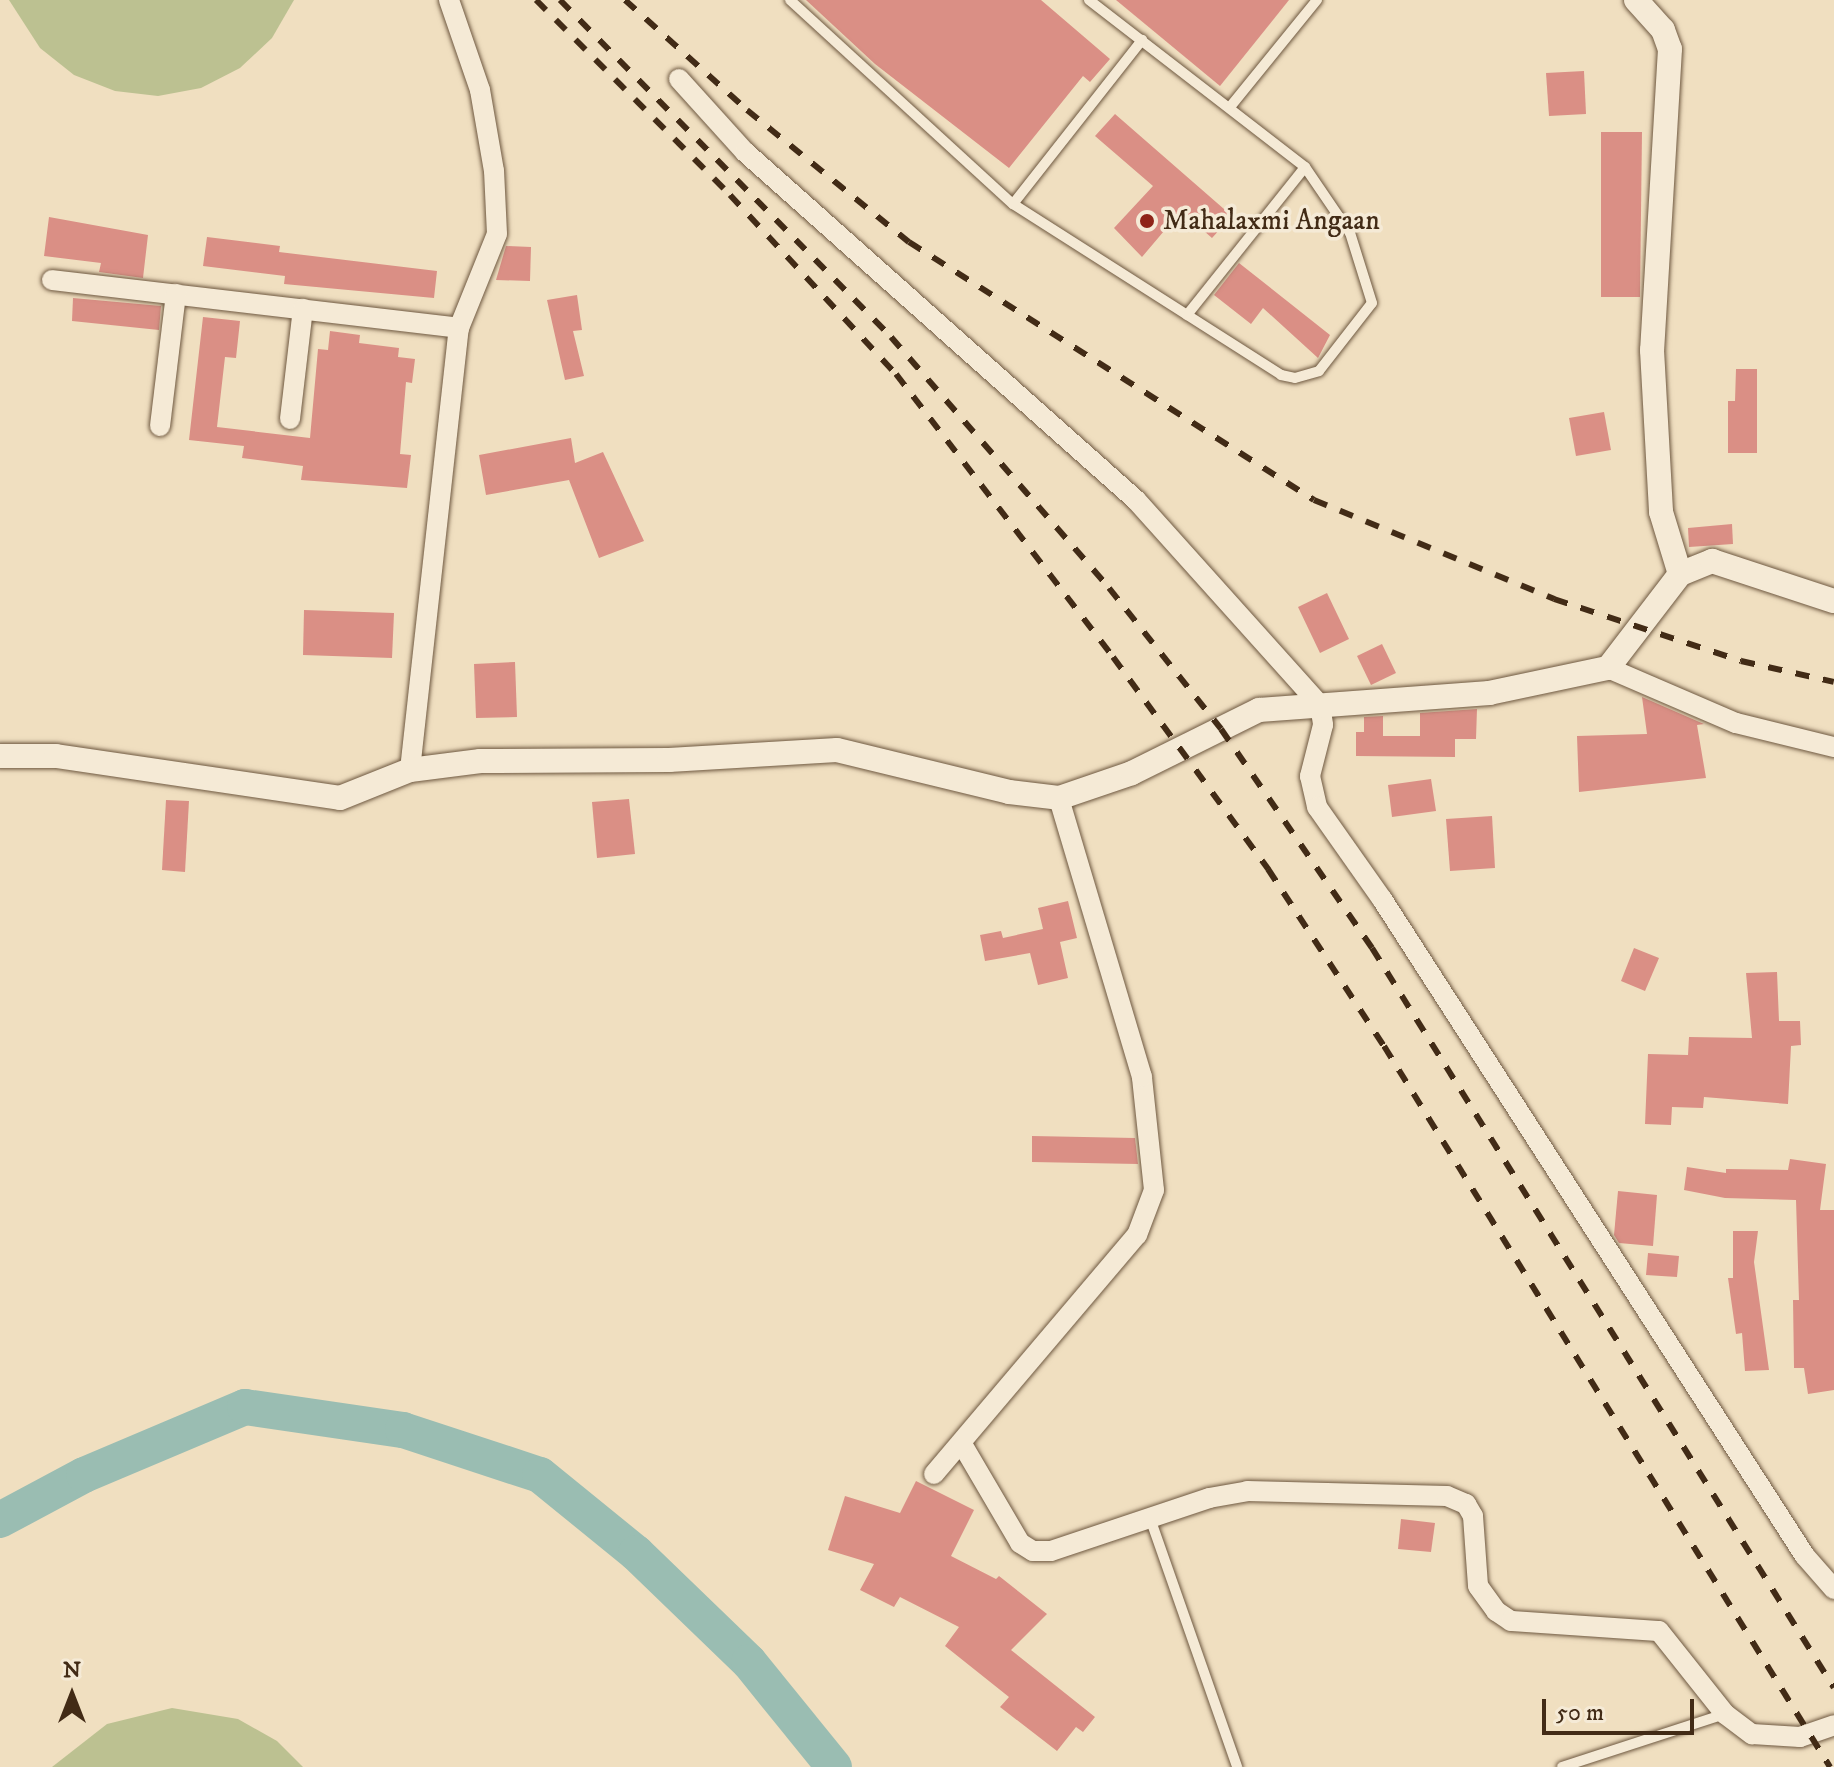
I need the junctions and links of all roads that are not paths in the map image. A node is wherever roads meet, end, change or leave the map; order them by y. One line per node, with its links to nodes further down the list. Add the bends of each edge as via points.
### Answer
1 (449, 0): 15 (street, via 480,90 497,211 497,234)
2 (790, 0): 10 (lane)
3 (1089, 0): 6 (lane)
4 (1317, 0): 8 (lane)
5 (1636, 0): 18 (street, via 1663,30 1670,49 1652,350 1661,512)
6 (1142, 40): 8 (lane); 10 (lane)
7 (679, 79): 21 (street, via 745,152 1136,500)
8 (1230, 107): 9 (lane)
9 (1305, 167): 14 (lane); 14 (lane, via 1350,233 1372,294 1372,303 1319,371 1295,378 1281,375)
10 (1013, 204): 14 (lane)
11 (52, 280): 12 (street)
12 (176, 294): 13 (street); 17 (street)
13 (303, 309): 15 (street); 16 (street)
14 (1187, 315)
15 (459, 328): 24 (street)
16 (290, 419)
17 (160, 426)
18 (1680, 574): 19 (street, via 1712,561); 20 (street)
19 (1834, 601)
20 (1608, 668): 21 (street, via 1489,693); 22 (street, via 1736,723)
21 (1320, 705): 25 (street, via 1259,710 1132,773); 29 (street, via 1323,725 1310,776 1317,807 1391,911 1805,1556)
22 (1834, 747)
23 (0, 756): 24 (street, via 56,756 340,798)
24 (410, 770): 25 (street, via 480,761 669,760 837,750 1009,792)
25 (1059, 798): 26 (street, via 1142,1077 1154,1190 1137,1235)
26 (962, 1444): 27 (street); 28 (street, via 1020,1543 1033,1551 1051,1551)
27 (934, 1474)
28 (1150, 1518): 30 (street, via 1209,1498 1258,1490 1447,1496 1466,1504 1473,1516 1478,1586 1496,1611 1511,1621 1659,1631); 32 (lane)
29 (1834, 1589)
30 (1725, 1714): 31 (street, via 1752,1734 1776,1739); 33 (lane)
31 (1834, 1725)
32 (1237, 1767)
33 (1562, 1767)

